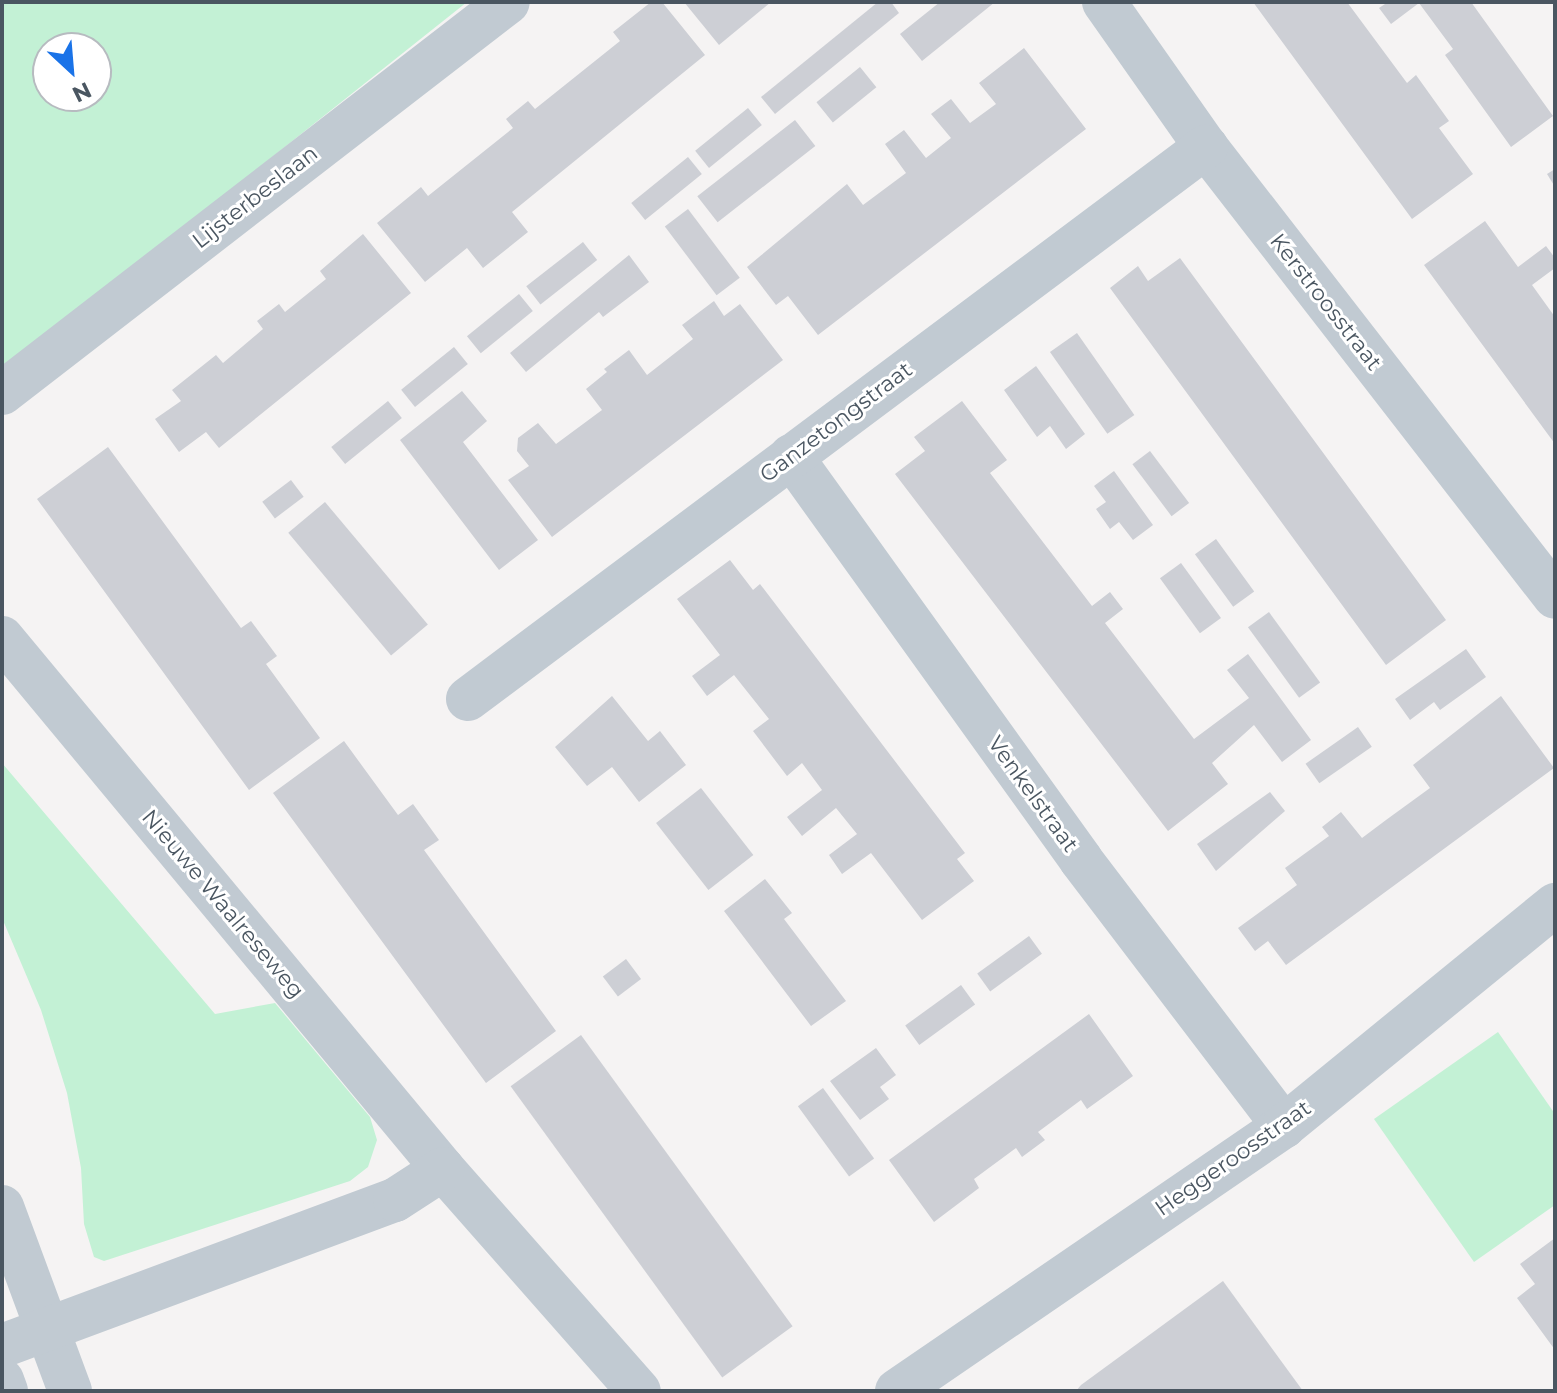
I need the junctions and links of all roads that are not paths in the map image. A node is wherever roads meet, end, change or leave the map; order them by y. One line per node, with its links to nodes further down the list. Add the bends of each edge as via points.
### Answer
1 (508, 2): 4 (street, Lijsterbeslaan)
2 (1104, 2): 3 (street, Kerstroosstraat)
3 (1206, 147): 5 (street, Ganzetongstraat); 6 (street, Kerstroosstraat)
4 (2, 393)
5 (791, 456): 8 (street, Ganzetongstraat); 10 (street, Venkelstraat, via 1081,860)
6 (1555, 597)
7 (2, 638): 11 (street, Nieuwe Waalreseweg)
8 (468, 699)
9 (1555, 905): 10 (street, Heggeroosstraat)
10 (1284, 1126): 19 (street, Heggeroosstraat)
11 (443, 1169): 13 (street, via 395,1200); 18 (street, Nieuwe Waalreseweg)
12 (2, 1207): 13 (street)
13 (49, 1329): 14 (street); 17 (street)
14 (2, 1346)
15 (2, 1380): 16 (street)
16 (6, 1391)
17 (70, 1391)
18 (639, 1391)
19 (897, 1391)

